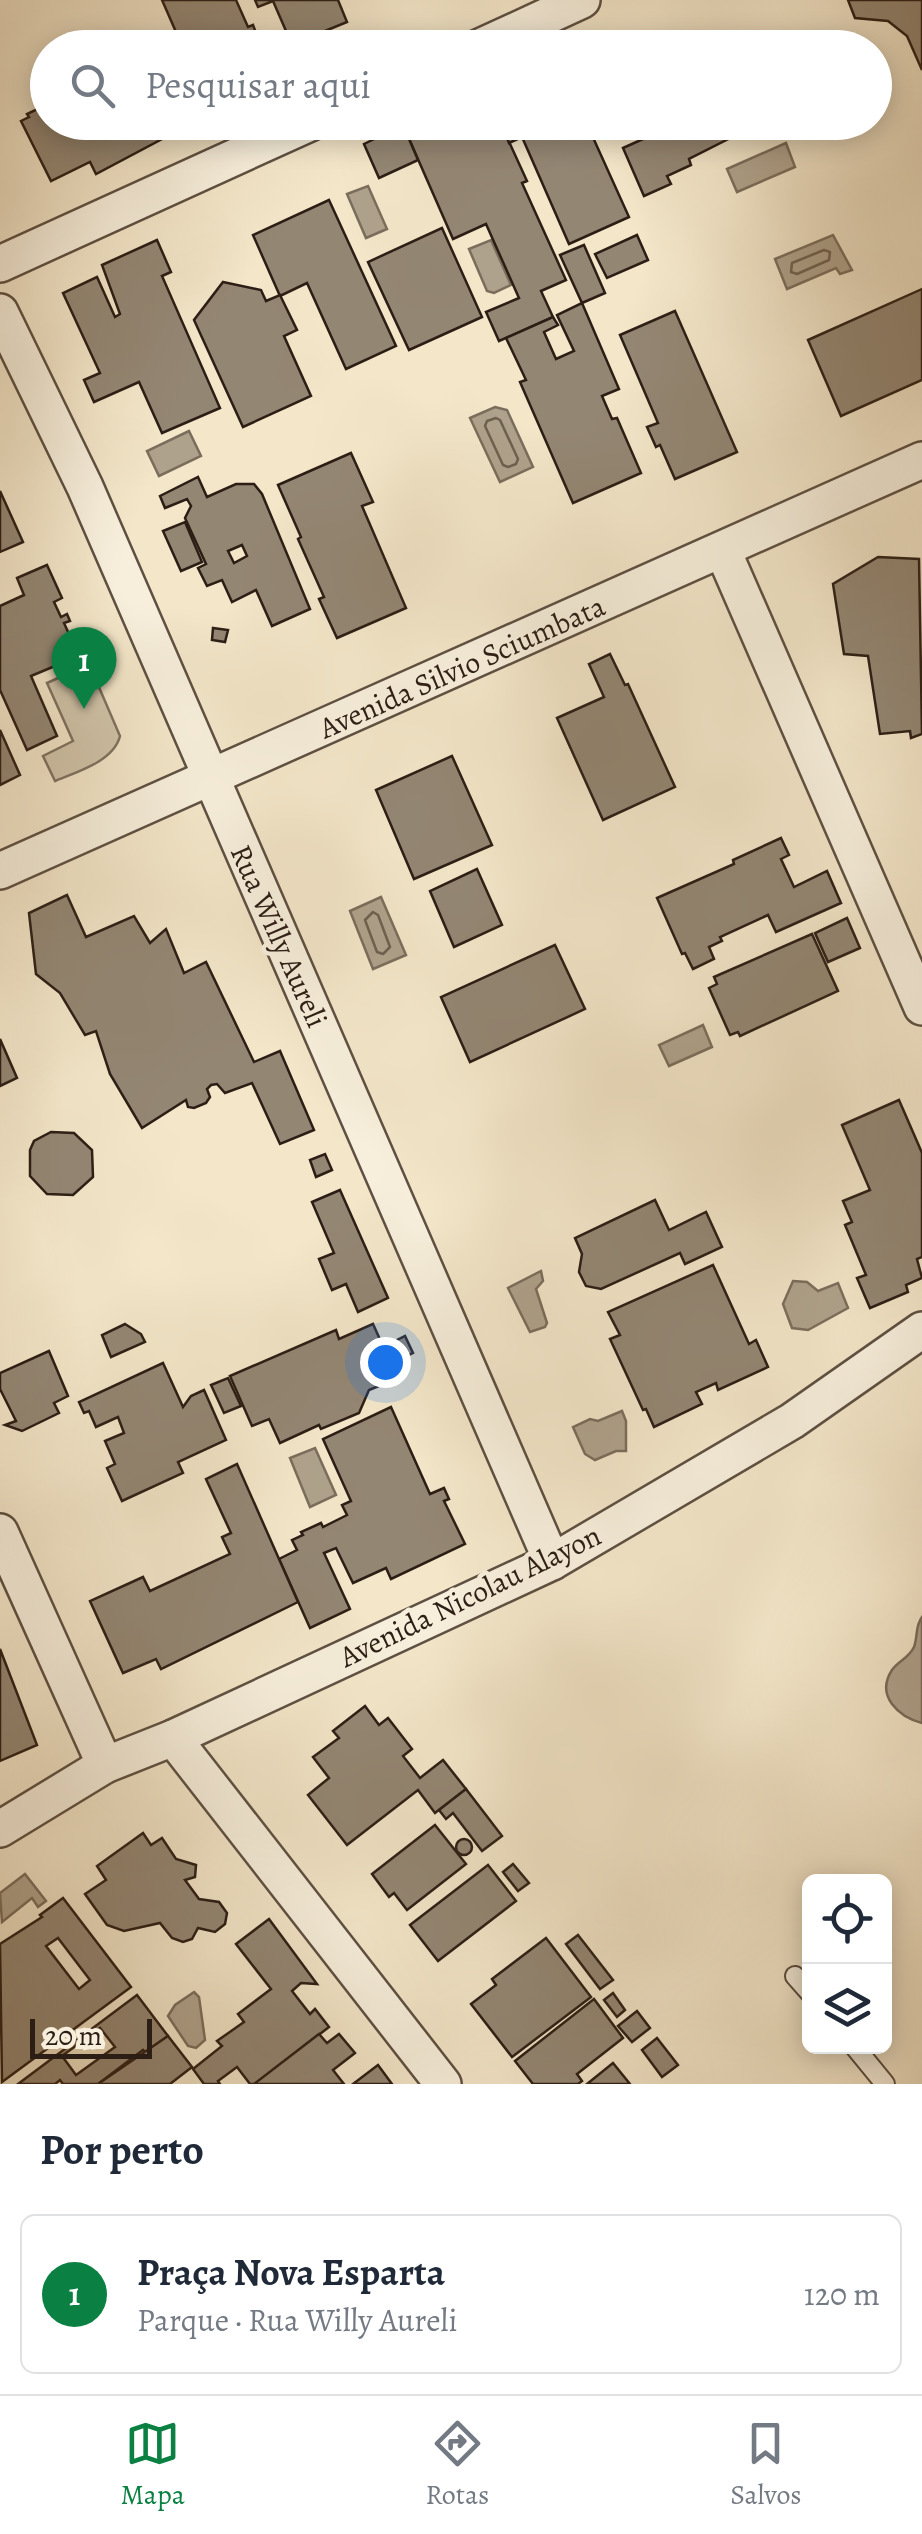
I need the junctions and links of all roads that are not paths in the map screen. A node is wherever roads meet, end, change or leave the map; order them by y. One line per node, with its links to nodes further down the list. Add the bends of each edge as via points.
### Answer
1 (582, 0): 2 (street)
2 (517, 30)
3 (272, 140): 4 (street)
4 (0, 264)
5 (0, 312): 8 (street, Rua Willy Aureli, via 85,487)
6 (922, 460): 7 (street, Avenida Silvio Sciumbata)
7 (723, 552): 8 (street, Avenida Silvio Sciumbata); 10 (street)
8 (210, 776): 9 (street, Avenida Silvio Sciumbata); 13 (street, Rua Willy Aureli)
9 (0, 871)
10 (922, 1007)
11 (922, 1330): 13 (street, Avenida Nicolau Alayon, via 792,1420)
12 (0, 1532): 15 (street)
13 (552, 1562): 14 (street, Avenida Nicolau Alayon)
14 (173, 1738): 15 (street, Avenida Nicolau Alayon); 20 (street)
15 (105, 1765): 16 (street, Avenida Nicolau Alayon)
16 (0, 1829)
17 (796, 1976): 18 (lane)
18 (802, 1983)
19 (861, 2054): 21 (lane)
20 (443, 2084)
21 (885, 2084)

